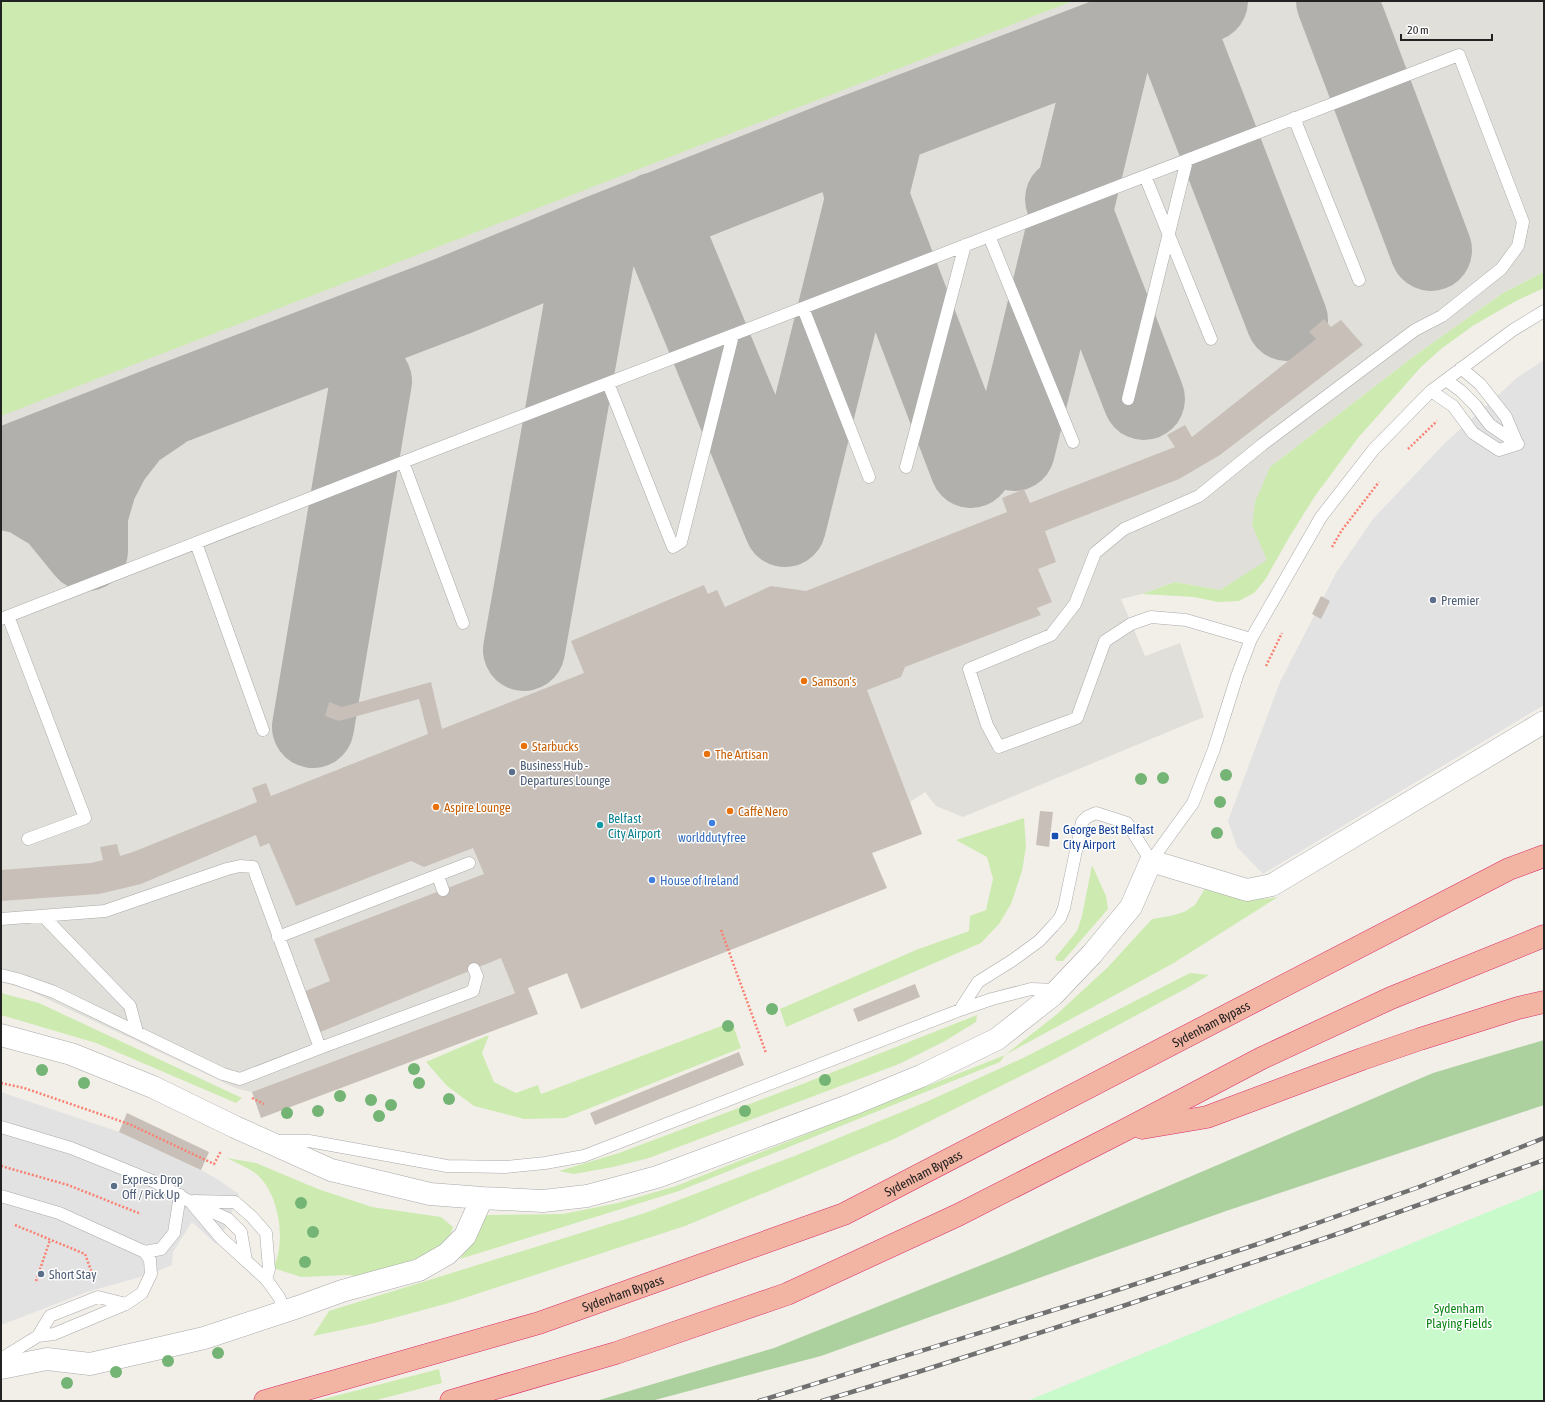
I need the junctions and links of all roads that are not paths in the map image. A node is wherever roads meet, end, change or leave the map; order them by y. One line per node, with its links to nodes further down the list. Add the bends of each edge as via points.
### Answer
1 (1294, 118): 2 (lane); 7 (lane); 25 (lane, via 1459,55 1523,222 1518,246 1501,269 1442,316 1415,330 1263,444 1199,496 1124,529 1095,553 1075,604 1050,634 969,669 987,725 999,747 1077,718 1105,640 1131,624 1151,617 1186,620)
2 (1187, 160): 3 (lane); 4 (lane)
3 (1146, 176): 4 (lane); 5 (lane)
4 (1169, 234): 11 (lane); 16 (lane)
5 (989, 236): 6 (lane); 17 (lane)
6 (965, 246): 8 (lane); 20 (lane)
7 (1359, 280)
8 (803, 308): 10 (lane); 21 (lane)
9 (1544, 311): 12 (lane)
10 (733, 335): 14 (lane); 14 (lane, via 682,542 673,547)
11 (1211, 339)
12 (1461, 368): 13 (lane); 18 (lane, via 1480,384 1506,417)
13 (1446, 380): 15 (lane); 18 (lane, via 1475,405 1490,425)
14 (608, 383): 19 (lane)
15 (1431, 391): 18 (lane, via 1453,406 1473,433 1499,450); 25 (lane, via 1374,449 1321,517)
16 (1128, 399)
17 (1073, 442)
18 (1518, 444)
19 (403, 462): 22 (lane); 24 (lane)
20 (906, 467)
21 (869, 477)
22 (196, 543): 23 (lane); 27 (lane)
23 (5, 618): 28 (lane, via 85,818)
24 (463, 623)
25 (1252, 639): 30 (lane, via 1193,803)
26 (1544, 722): 30 (street, via 1272,885 1247,890)
27 (263, 730)
28 (28, 839)
29 (1544, 856): 60 (highway, Sydenham Bypass, via 1509,869 844,1214 539,1323)
30 (1151, 861): 40 (street, via 1131,907 1092,954); 42 (lane, via 1127,823 1096,813 1087,816 1082,822 1060,918 1039,941 978,982)
31 (469, 863): 32 (lane)
32 (438, 876): 33 (lane); 37 (lane)
33 (443, 890)
34 (43, 916): 35 (lane); 37 (lane, via 104,911 227,869 253,867); 43 (lane, via 130,1006)
35 (1, 919)
36 (1544, 936): 47 (highway, via 1391,998 1262,1058)
37 (278, 937): 45 (lane)
38 (474, 969): 45 (lane, via 478,976 473,991)
39 (1, 975): 43 (lane, via 54,992)
40 (1057, 990): 42 (lane, via 1031,989); 51 (street, via 997,1039 921,1076 657,1177 587,1196 543,1201)
41 (1544, 1002): 47 (highway, via 1420,1039 1207,1117)
42 (960, 1010): 48 (lane, via 584,1156 506,1167 447,1166 309,1141)
43 (137, 1032): 45 (lane, via 223,1074 240,1079)
44 (1, 1035): 48 (street, via 71,1054 153,1087)
45 (320, 1048)
46 (1, 1127): 50 (lane, via 71,1148 155,1182)
47 (1123, 1131): 61 (highway, via 958,1215 787,1294 616,1353)
48 (267, 1141): 51 (street, via 338,1172 430,1194)
49 (1, 1196): 52 (lane, via 58,1213)
50 (184, 1198): 52 (lane, via 174,1233 161,1249); 53 (lane); 53 (lane, via 228,1219 241,1232); 54 (lane, via 235,1202 252,1217 266,1233 269,1269)
51 (482, 1198): 56 (street, via 465,1236 447,1254 419,1270 342,1291)
52 (145, 1252): 55 (lane, via 150,1260 151,1274 142,1293)
53 (246, 1261): 54 (lane)
54 (266, 1279): 56 (lane)
55 (126, 1304): 57 (lane, via 54,1334); 57 (lane, via 98,1297 50,1316)
56 (285, 1311): 59 (street, via 204,1338 90,1364 47,1359)
57 (38, 1336): 58 (lane)
58 (1, 1359)
59 (1, 1368)
60 (265, 1401)
61 (451, 1401)

